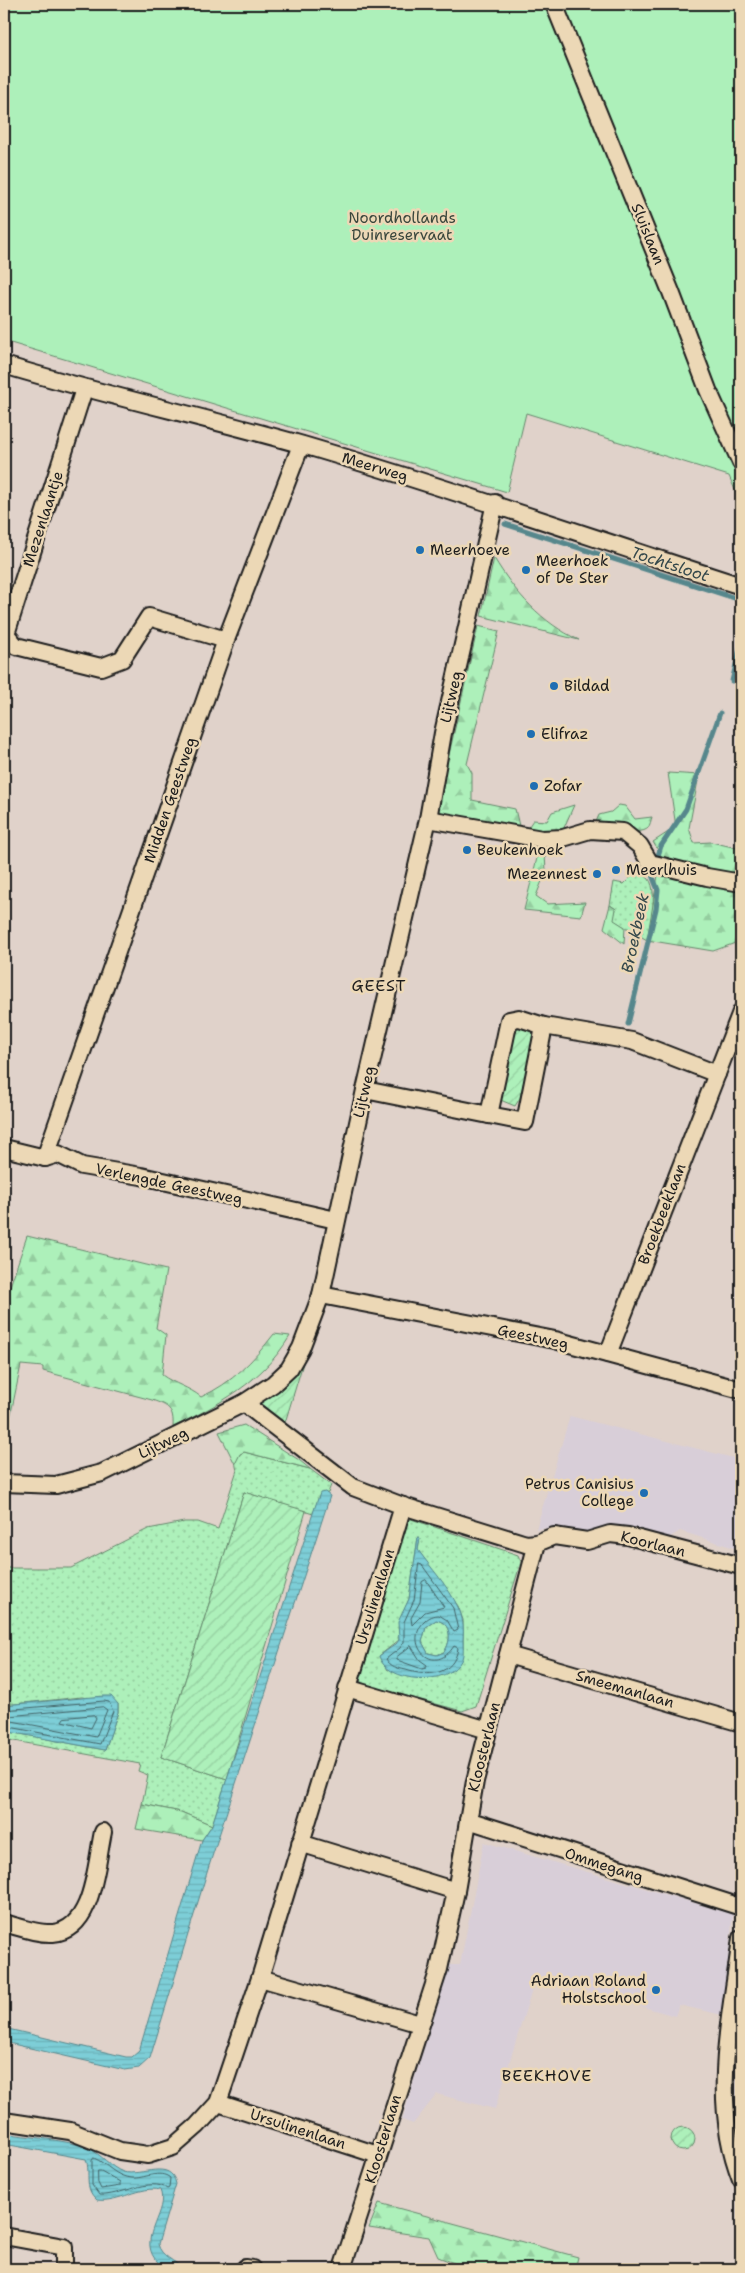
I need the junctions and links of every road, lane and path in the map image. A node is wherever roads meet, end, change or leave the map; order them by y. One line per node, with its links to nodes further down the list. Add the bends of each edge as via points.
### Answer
1 (554, 4): 5 (street, Sluislaan, via 708,390)
2 (4, 365): 3 (street, Meerweg)
3 (84, 389): 4 (street, Meerweg); 8 (street, Mezenlaantje, via 6,634 16,646 100,667 122,659 149,616)
4 (301, 445): 6 (street, Meerweg); 8 (street, Midden Geestweg)
5 (741, 463)
6 (495, 503): 7 (street, Meerweg); 9 (street, Lijtweg, via 443,733)
7 (741, 586)
8 (226, 640): 17 (street, Midden Geestweg)
9 (428, 819): 10 (street, via 542,839 563,838 590,830 623,832 656,865); 14 (street, Lijtweg)
10 (741, 883)
11 (741, 1012): 13 (street, Broekbeeklaan)
12 (544, 1026): 13 (street, via 632,1041); 15 (street, via 519,1018 509,1020); 15 (street, via 525,1122)
13 (717, 1074): 20 (street, Broekbeeklaan)
14 (364, 1090): 15 (street); 18 (street, Lijtweg)
15 (489, 1114)
16 (4, 1148): 17 (street, Verlengde Geestweg)
17 (45, 1158): 18 (street, Verlengde Geestweg, via 58,1154 82,1166)
18 (336, 1220): 19 (street, Lijtweg)
19 (321, 1295): 20 (street, Geestweg, via 556,1340); 22 (street, Lijtweg, via 302,1348 289,1369)
20 (608, 1354): 21 (street, Geestweg)
21 (741, 1390)
22 (244, 1403): 23 (street, Lijtweg, via 102,1473 56,1485); 24 (street, via 353,1487)
23 (4, 1483)
24 (403, 1506): 25 (street, via 526,1544); 28 (street, Ursulinenlaan)
25 (537, 1543): 26 (street, Koorlaan, via 554,1536 587,1542 610,1534 628,1536); 27 (street, Kloosterlaan)
26 (741, 1566)
27 (508, 1655): 29 (street, Smeemanlaan); 30 (street, Kloosterlaan)
28 (347, 1688): 30 (street); 33 (street, Ursulinenlaan)
29 (741, 1723)
30 (488, 1730): 31 (street, Kloosterlaan)
31 (468, 1820): 34 (street, Kloosterlaan); 35 (street, Ommegang)
32 (103, 1832): 36 (street, via 88,1902 77,1922 54,1933)
33 (300, 1843): 34 (street); 38 (street, Ursulinenlaan)
34 (456, 1891): 39 (street, Kloosterlaan, via 439,1969)
35 (741, 1907)
36 (4, 1923)
37 (741, 1938): 43 (street, via 723,2088 727,2136)
38 (260, 1978): 39 (street); 40 (street, Ursulinenlaan)
39 (420, 2024): 42 (street, Kloosterlaan)
40 (218, 2103): 41 (street, Ursulinenlaan, via 173,2147 148,2155 120,2151 70,2131); 42 (street, Ursulinenlaan)
41 (4, 2121)
42 (378, 2155): 46 (street, Kloosterlaan)
43 (741, 2179)
44 (4, 2236): 45 (street, via 64,2247)
45 (64, 2269)
46 (342, 2269)

